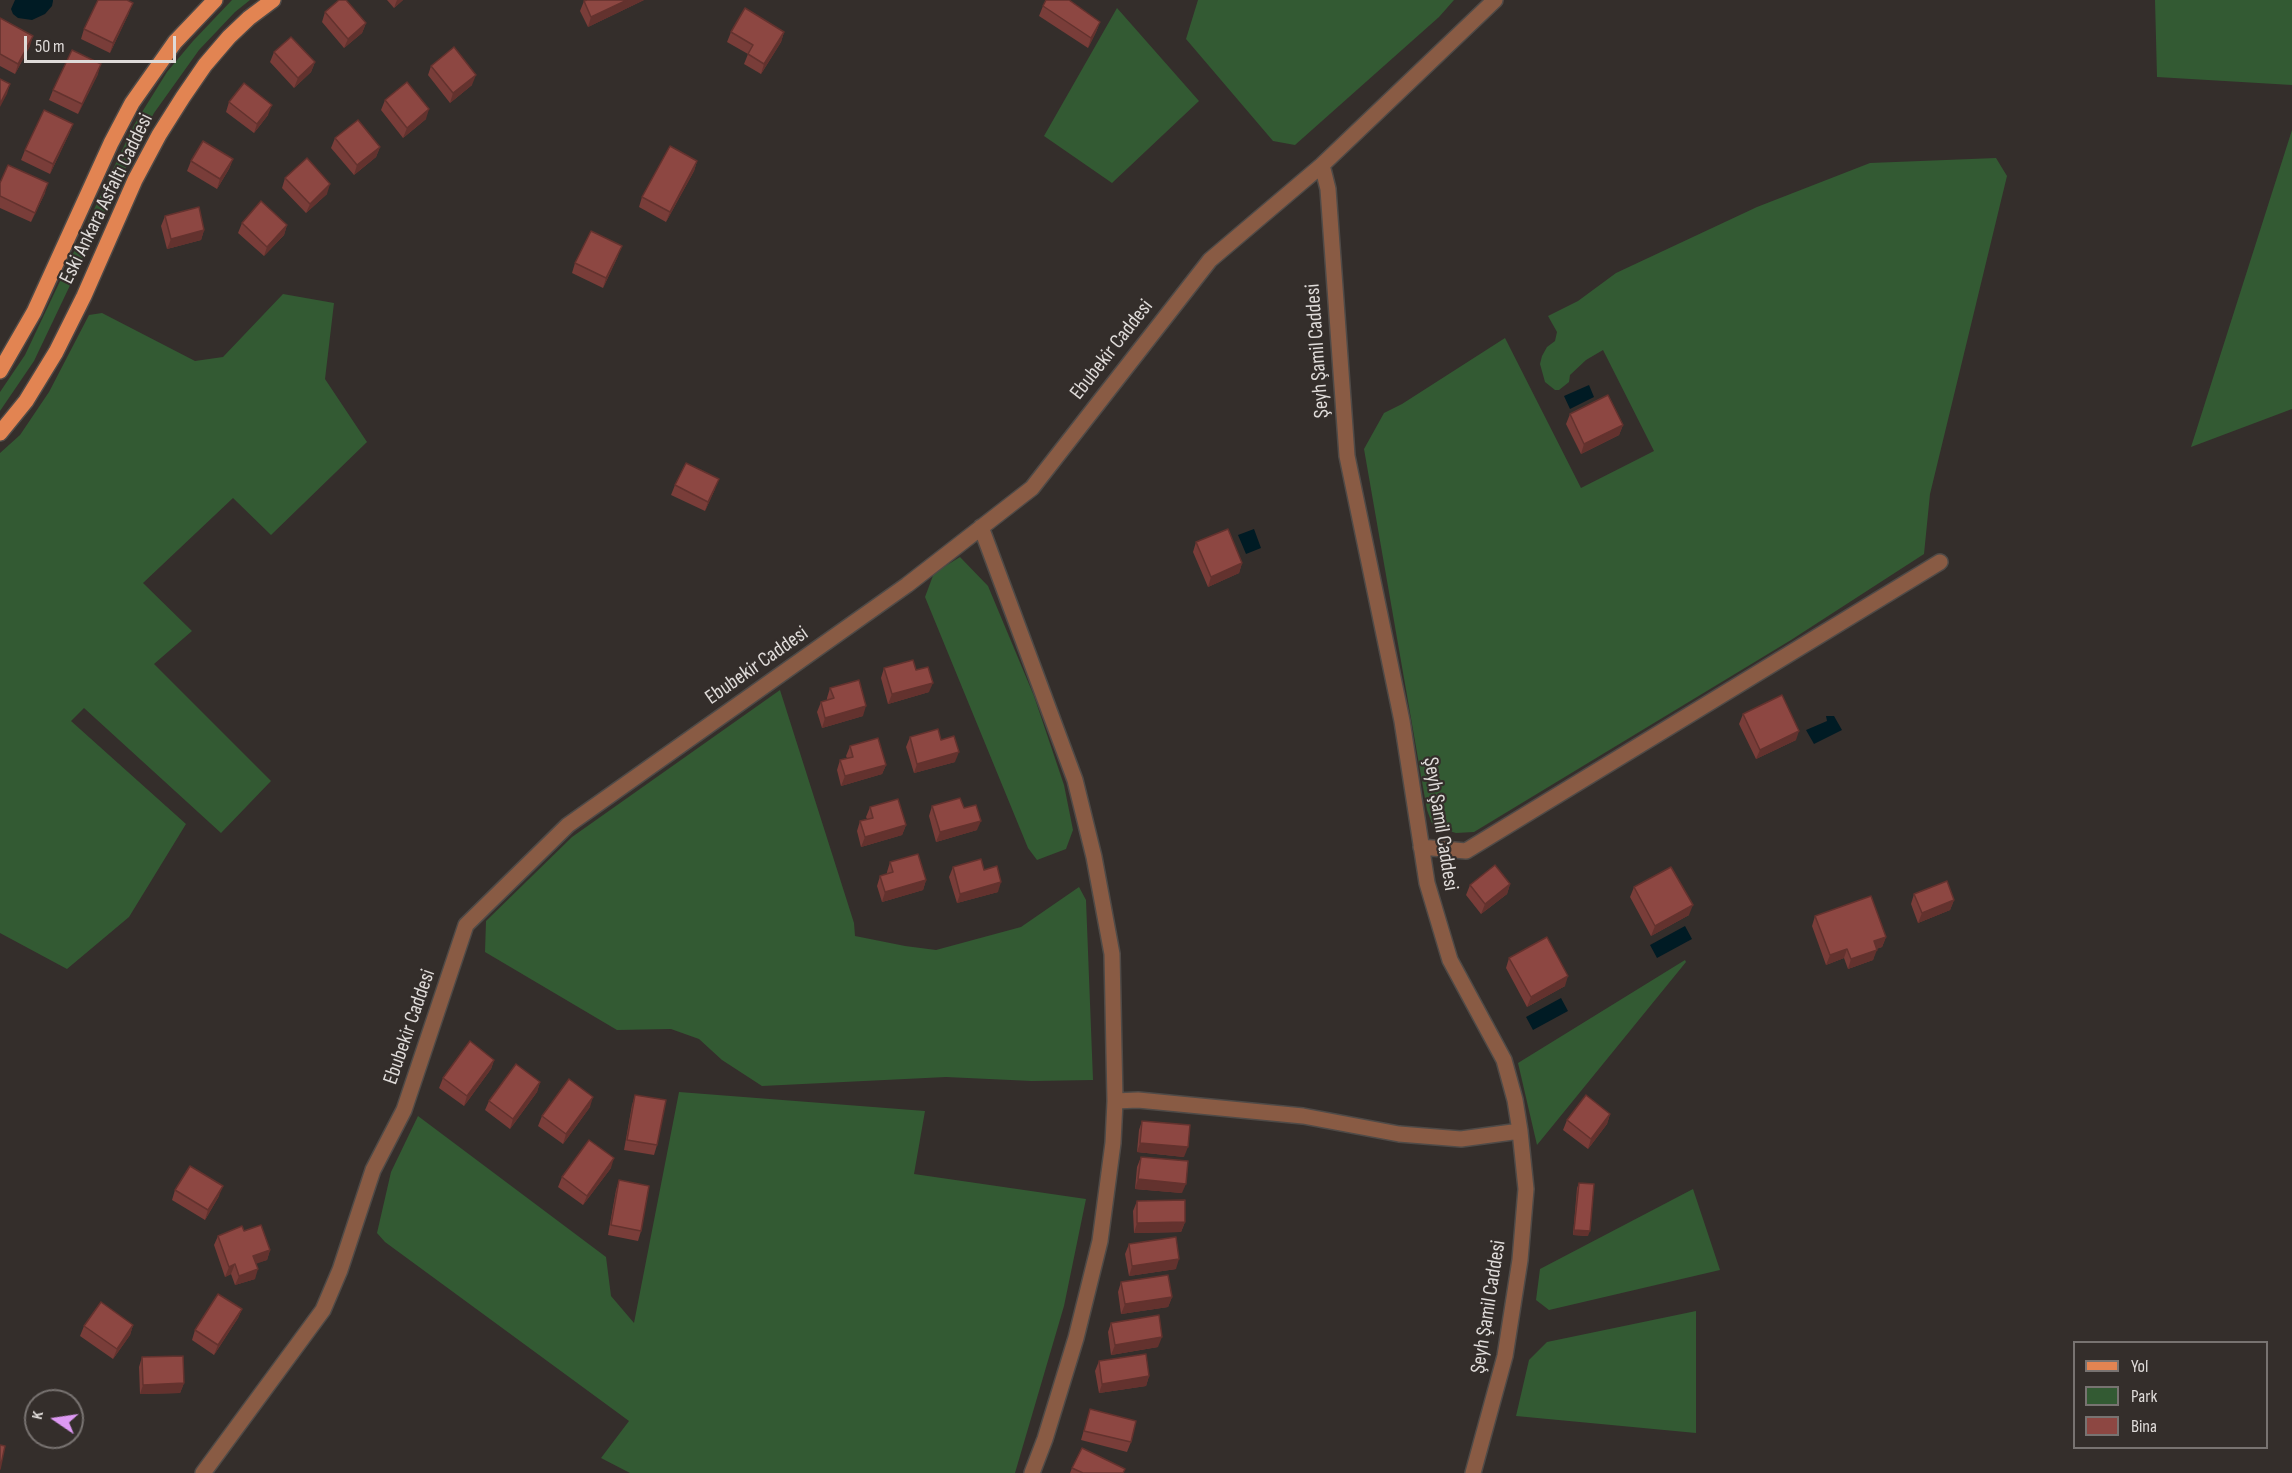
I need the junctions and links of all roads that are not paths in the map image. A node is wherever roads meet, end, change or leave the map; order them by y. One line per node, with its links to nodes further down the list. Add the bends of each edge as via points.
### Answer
1 (215, 0): 5 (main road, Eski Ankara Asfaltı Caddesi, via 175,42 132,103 34,312)
2 (273, 0): 6 (main road, Eski Ankara Asfaltı Caddesi, via 249,18 205,65 159,135 56,352 26,401)
3 (1495, 0): 4 (street, Ebubekir Caddesi)
4 (1322, 165): 7 (street, Ebubekir Caddesi, via 1210,260 1032,488); 9 (street, Şeyh Şamil Caddesi, via 1328,189 1347,456 1402,721)
5 (0, 371)
6 (0, 433)
7 (981, 527): 10 (street, via 1075,780 1094,857 1112,954); 12 (street, Ebubekir Caddesi, via 908,585 568,825 466,925 404,1110 373,1170 323,1310)
8 (1940, 562): 9 (street, via 1466,851)
9 (1421, 847): 11 (street, Şeyh Şamil Caddesi, via 1426,882 1444,946 1504,1060)
10 (1115, 1101): 11 (street, via 1303,1116 1399,1134 1461,1139); 13 (street, via 1100,1240 1076,1338)
11 (1520, 1131): 14 (street, Şeyh Şamil Caddesi, via 1526,1190 1520,1260 1505,1356)
12 (203, 1473)
13 (1032, 1473)
14 (1473, 1473)

